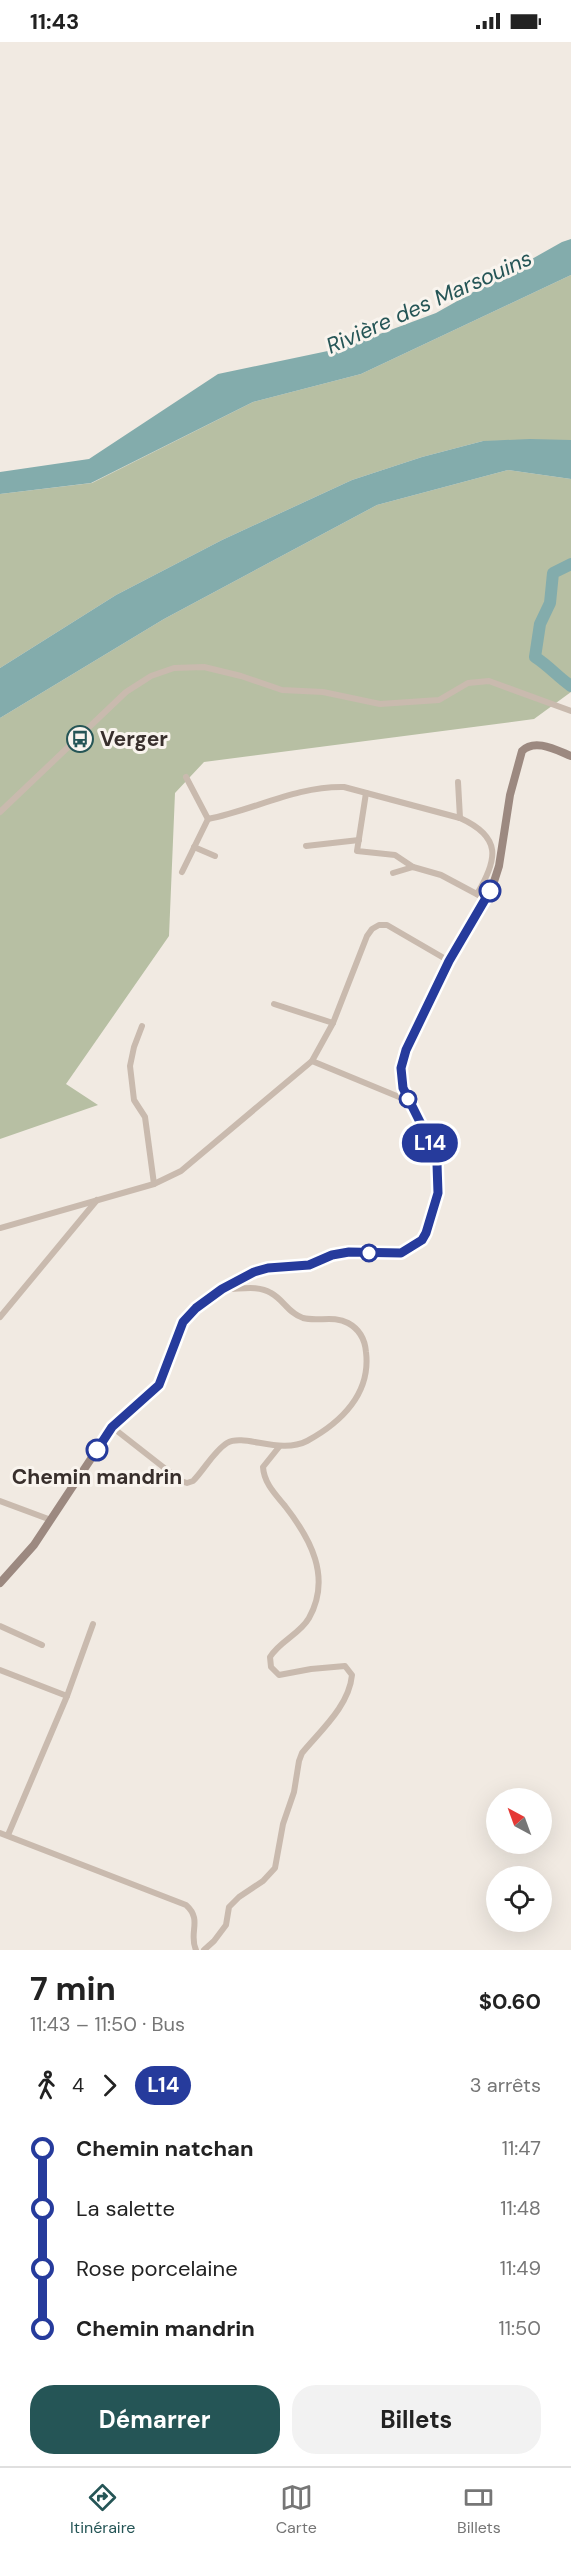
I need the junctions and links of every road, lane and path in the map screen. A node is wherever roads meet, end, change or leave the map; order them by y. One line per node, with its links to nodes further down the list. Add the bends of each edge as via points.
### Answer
1 (571, 711): 6 (street, via 489,681 468,683 440,700 380,704 323,692 282,690 204,667 174,668 151,676 126,692)
2 (571, 756): 17 (street, via 537,745 522,751 510,795 499,866)
3 (186, 777): 8 (street)
4 (458, 782): 7 (street)
5 (366, 793): 7 (street); 8 (street, via 344,787 304,790); 9 (street)
6 (0, 812)
7 (460, 818): 16 (street, via 475,825 491,841 493,861)
8 (208, 819): 11 (street)
9 (359, 840): 10 (street); 13 (street, via 357,851 395,855)
10 (306, 846)
11 (194, 847): 12 (street); 14 (street)
12 (215, 856)
13 (414, 867): 15 (street); 16 (street, via 441,875)
14 (182, 872)
15 (393, 873)
16 (477, 894): 17 (street)
17 (486, 899): 18 (street)
18 (449, 961): 20 (street, via 387,925 372,929); 23 (street, via 406,1050 400,1079)
19 (274, 1004): 20 (street)
20 (333, 1023): 22 (street)
21 (142, 1026): 24 (street, via 130,1066 134,1100 145,1117)
22 (312, 1061): 23 (street); 24 (street, via 181,1171)
23 (407, 1098): 27 (street, via 429,1140 439,1178 438,1193 422,1240 401,1253 349,1252 309,1265 268,1268)
24 (154, 1184): 25 (street)
25 (97, 1200): 26 (street); 28 (street)
26 (0, 1228)
27 (222, 1289): 29 (street, via 183,1322 159,1385); 30 (street, via 265,1289 289,1311 304,1318 350,1324 365,1344 368,1369 358,1399 347,1412 308,1440)
28 (0, 1317)
29 (112, 1427): 30 (street, via 188,1483 227,1443); 32 (street)
30 (279, 1447): 42 (street, via 263,1467 264,1479 312,1545 319,1587 309,1619 276,1648 270,1657 271,1667 285,1676 345,1666 352,1675 351,1688 341,1707 298,1761 275,1868 229,1907 225,1925)
31 (0, 1501): 32 (street)
32 (51, 1520): 33 (street, via 29,1553)
33 (0, 1583)
34 (93, 1623): 38 (street)
35 (0, 1626): 36 (street)
36 (42, 1645)
37 (0, 1670): 38 (street)
38 (67, 1696): 40 (street)
39 (0, 1833): 40 (street)
40 (8, 1835): 41 (street, via 186,1905 195,1918)
41 (196, 1950)
42 (204, 1950)

